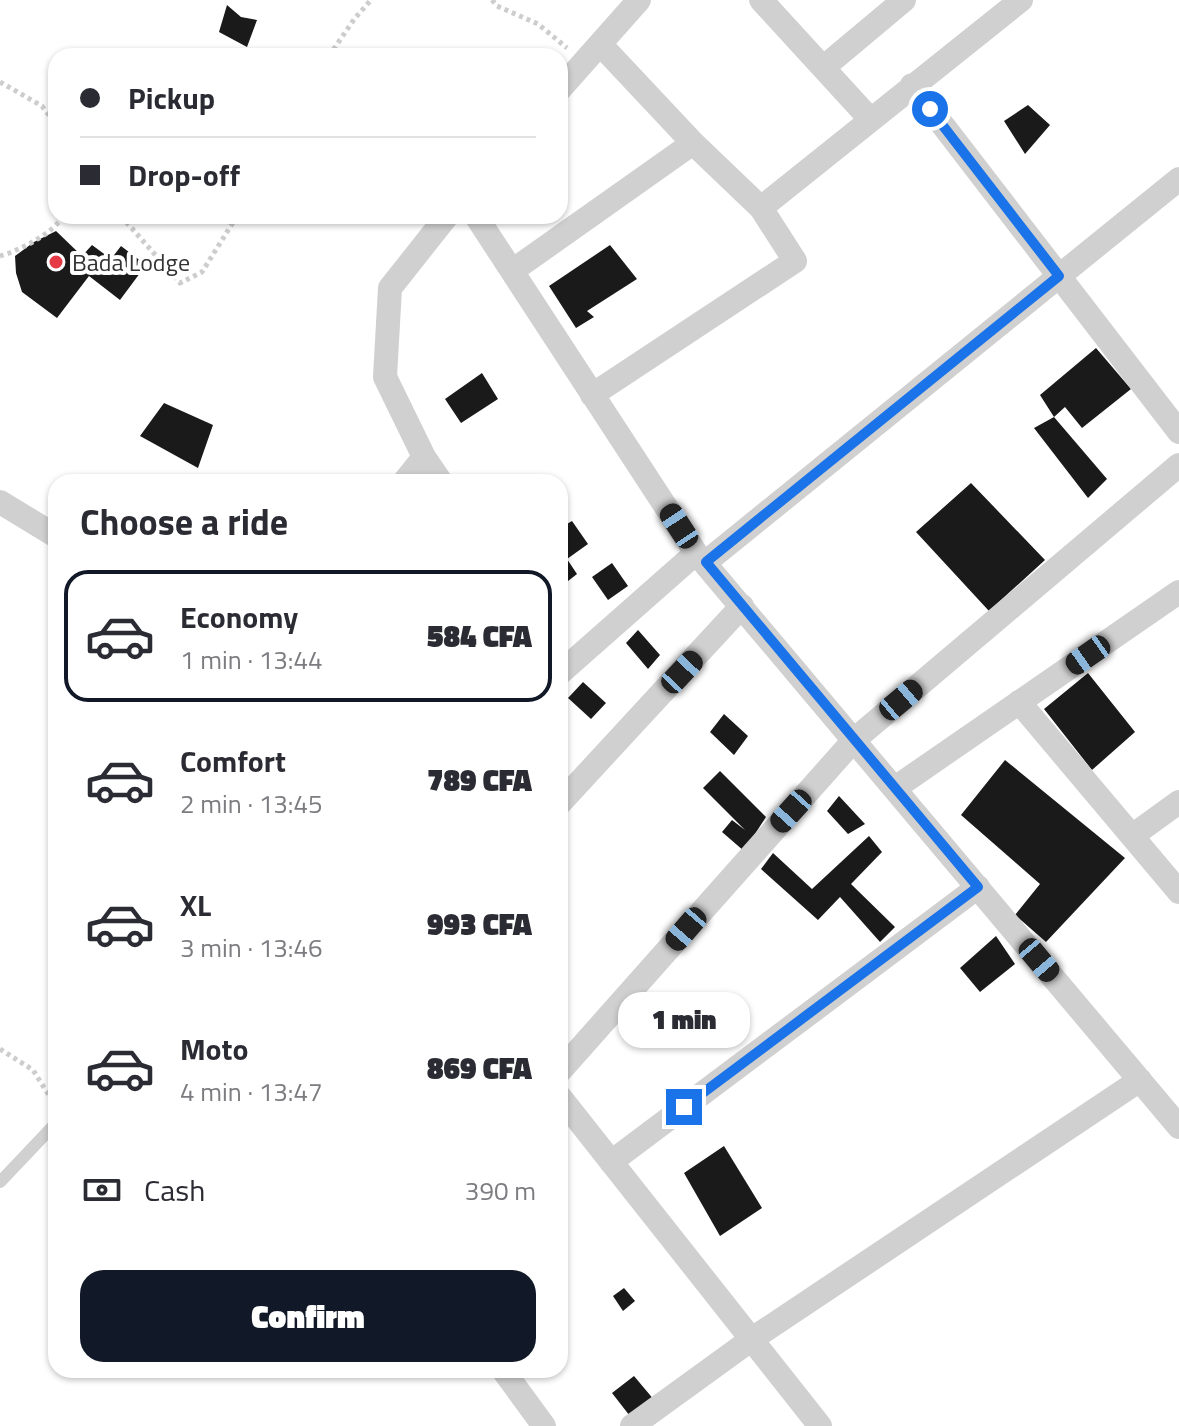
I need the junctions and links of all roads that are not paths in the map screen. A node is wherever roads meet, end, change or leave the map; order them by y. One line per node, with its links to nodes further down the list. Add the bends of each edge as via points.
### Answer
1 (639, 0): 5 (street)
2 (761, 0): 6 (street)
3 (904, 0): 6 (street)
4 (1021, 0): 8 (street)
5 (592, 54): 7 (street); 10 (street)
6 (824, 67): 9 (street)
7 (568, 80)
8 (912, 85): 9 (street); 16 (street)
9 (870, 119): 12 (street)
10 (693, 143): 12 (street); 15 (street)
11 (1179, 179): 16 (street)
12 (761, 208): 17 (street, via 795,261)
13 (441, 224): 19 (street, via 390,288 385,377)
14 (481, 224): 15 (street)
15 (512, 271): 17 (street)
16 (1059, 276): 18 (street); 25 (street)
17 (592, 395): 25 (street)
18 (1179, 432)
19 (424, 457): 21 (street); 22 (street)
20 (1179, 465): 30 (street)
21 (410, 474)
22 (436, 474)
23 (0, 502): 24 (street)
24 (48, 531)
25 (701, 557): 27 (street); 28 (street)
26 (1179, 592): 29 (street)
27 (742, 606): 30 (street); 32 (street)
28 (568, 660)
29 (1019, 702): 31 (street); 34 (street)
30 (854, 740): 31 (street); 37 (street)
31 (895, 788): 35 (street)
32 (568, 794)
33 (1179, 802): 34 (street)
34 (1132, 836): 36 (street)
35 (978, 887): 38 (street); 42 (street)
36 (1179, 892)
37 (568, 1062)
38 (1140, 1080): 40 (street); 44 (street)
39 (568, 1107): 42 (street)
40 (1179, 1127)
41 (48, 1131): 43 (lane)
42 (611, 1162): 44 (street)
43 (0, 1182)
44 (752, 1339): 47 (street); 48 (street)
45 (509, 1378): 46 (street)
46 (544, 1426)
47 (632, 1426)
48 (820, 1426)

